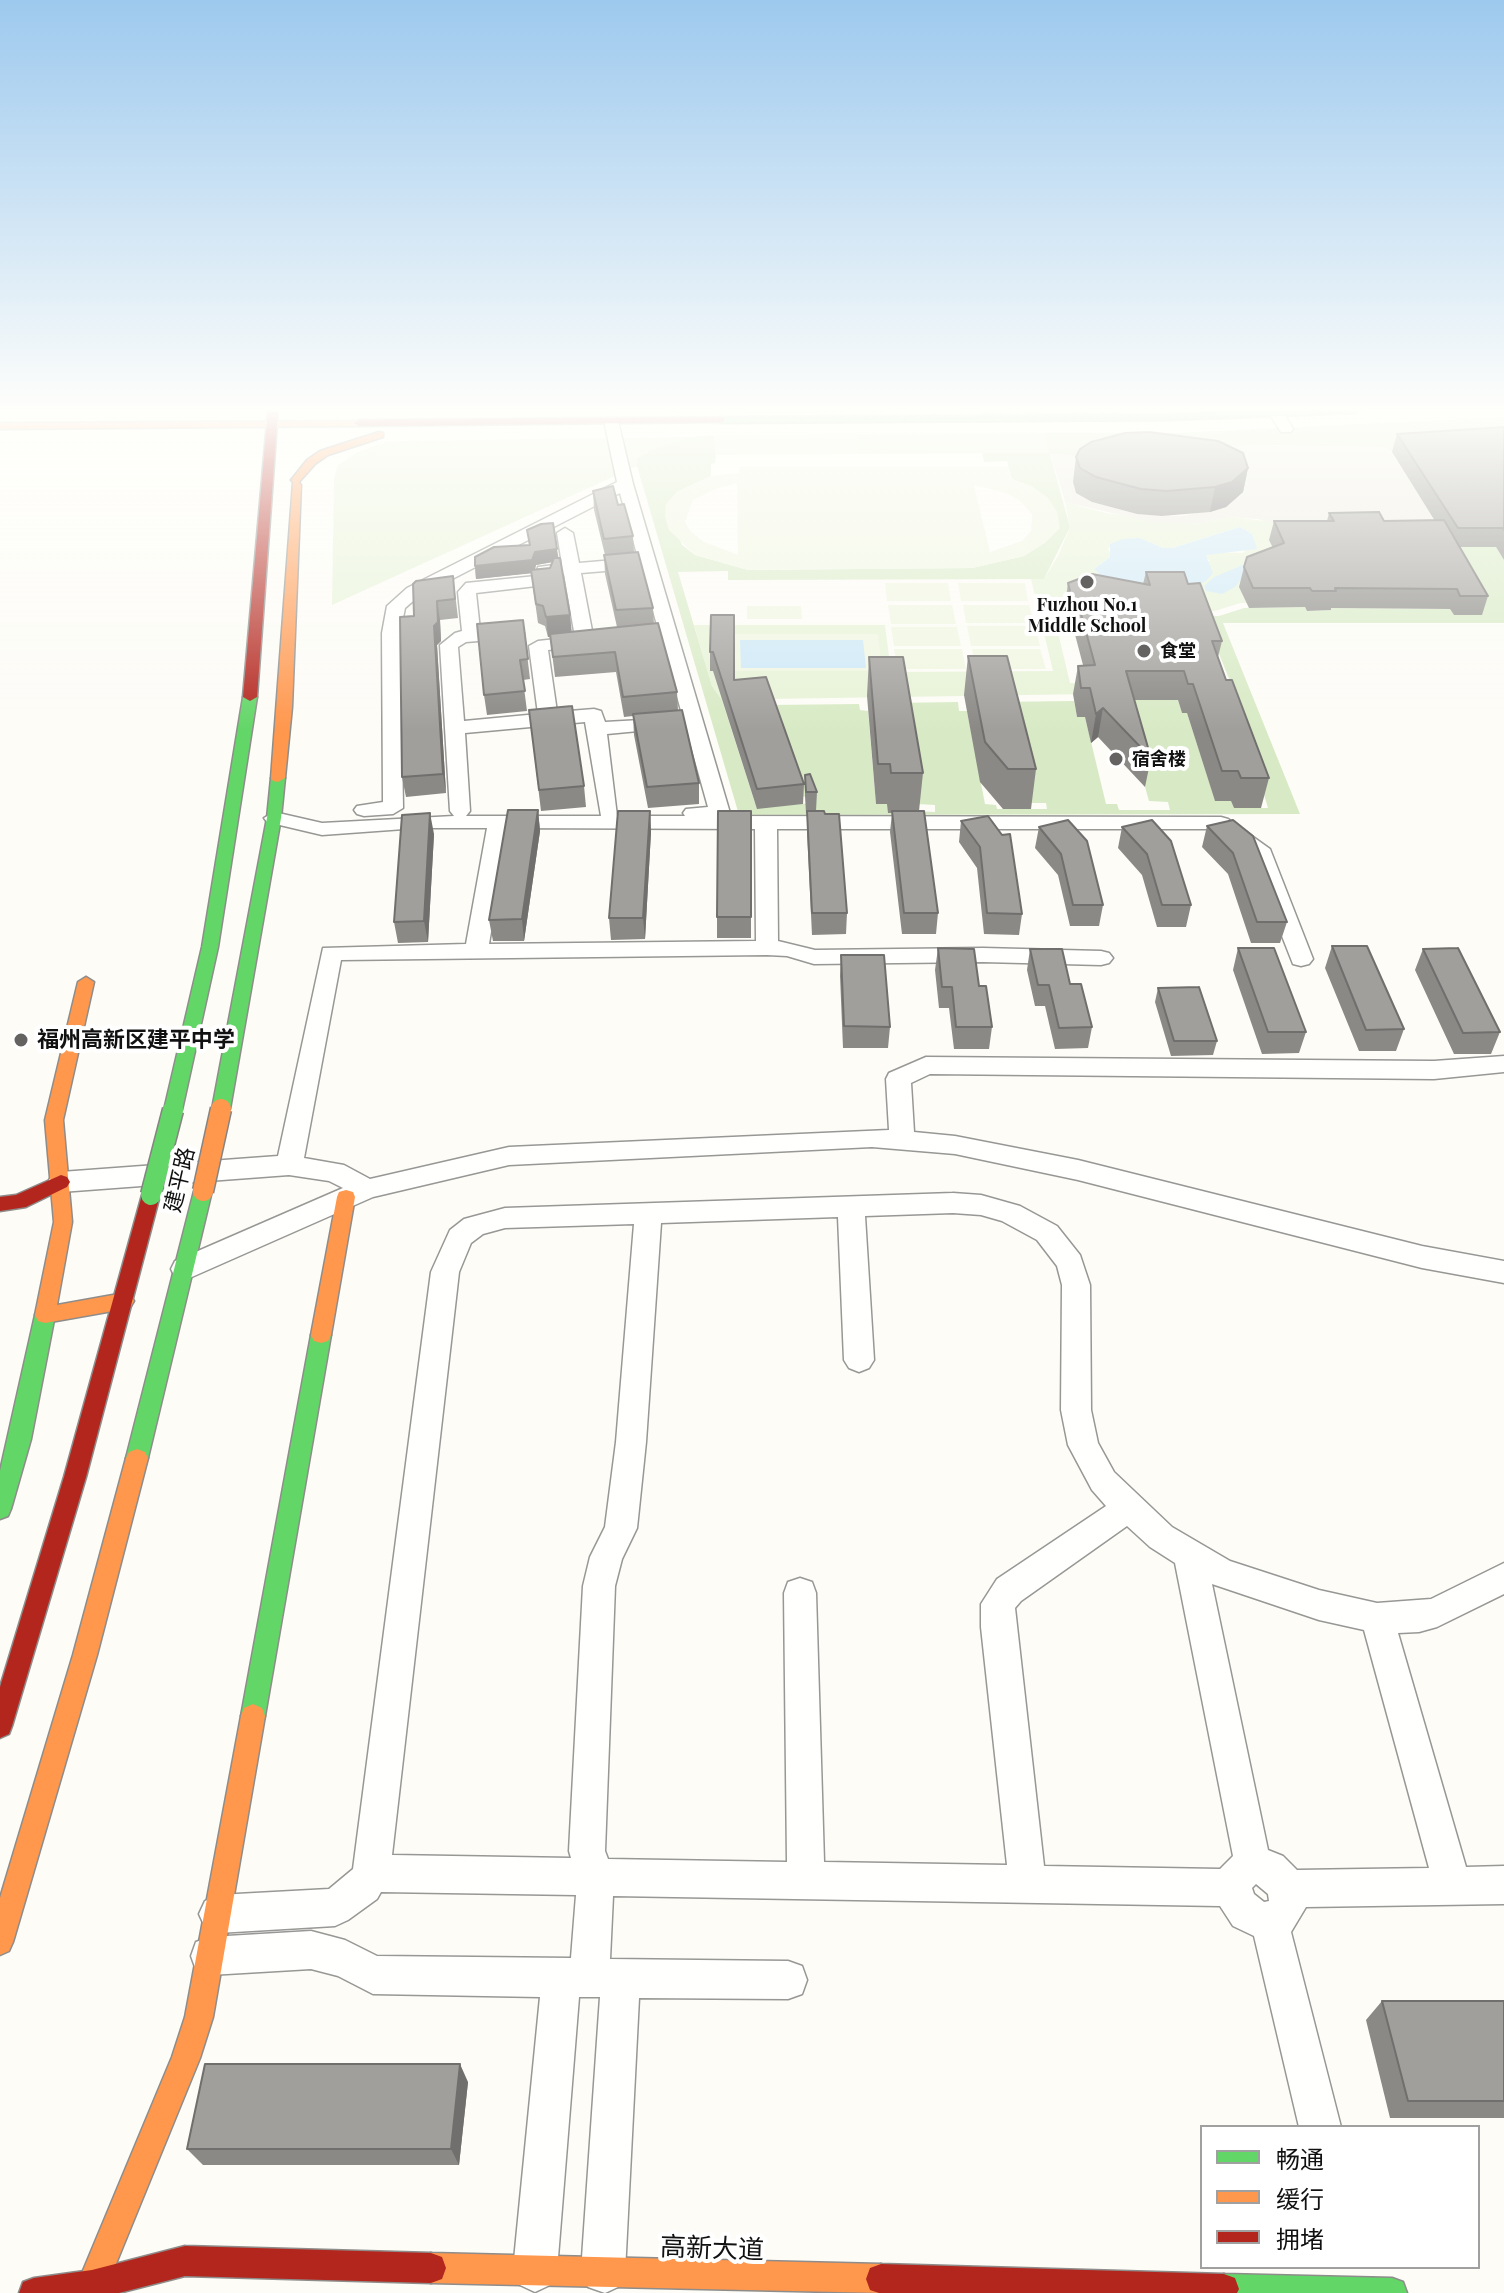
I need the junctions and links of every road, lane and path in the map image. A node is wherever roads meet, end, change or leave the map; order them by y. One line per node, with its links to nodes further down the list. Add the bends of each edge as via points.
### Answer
1 (264, 517): 35 (main road, 建平路, bridge, via 249,709 233,823 173,1110)
2 (294, 517): 17 (main road, 建平路)
3 (560, 517): 14 (street, via 413,592 396,606 391,633)
4 (635, 517): 6 (street)
5 (565, 533): 7 (street)
6 (648, 562): 7 (street); 11 (street, via 662,635)
7 (572, 568): 8 (street, via 544,571 545,580 469,589); 9 (street, via 592,641)
8 (472, 637): 9 (street, via 536,631); 12 (street, via 449,645)
9 (538, 646): 10 (street)
10 (548, 719): 12 (street); 13 (street, via 594,715)
11 (693, 720): 13 (street); 16 (street, via 720,813)
12 (454, 728): 15 (street)
13 (596, 729): 16 (street)
14 (393, 808): 15 (street); 17 (street)
15 (460, 811): 16 (street)
16 (609, 813)
17 (274, 818): 18 (street, via 322,829); 33 (main road, 建平路, bridge, via 221,1109)
18 (499, 822): 19 (street); 21 (street)
19 (766, 824): 20 (street); 23 (street, via 1221,823 1259,849)
20 (767, 948): 21 (street); 22 (street, via 814,957)
21 (477, 949): 27 (street, via 331,953)
22 (1101, 958)
23 (1301, 959)
24 (86, 982): 28 (main road, via 54,1120)
25 (1504, 1064): 26 (street, via 1434,1070 926,1065 898,1079)
26 (902, 1139): 29 (street, via 530,1153); 34 (street, via 1078,1170 1422,1257)
27 (289, 1165): 28 (street); 29 (street, via 335,1172)
28 (61, 1182): 30 (main road, via 19,1202); 36 (main road, via 63,1222)
29 (356, 1193): 33 (street); 53 (main road)
30 (0, 1204)
31 (851, 1207): 32 (street); 37 (street); 38 (street, via 981,1205 1024,1218 1057,1245 1070,1263 1076,1285 1076,1410 1083,1445 1095,1470)
32 (648, 1214): 45 (street, via 505,1218 482,1223 460,1237 450,1257); 46 (street, via 621,1528 599,1586 587,1851)
33 (185, 1269): 54 (main road, 建平路, via 85,1655)
34 (1504, 1272)
35 (124, 1301): 36 (main road); 44 (main road, 建平路)
36 (45, 1315): 39 (main road)
37 (859, 1360)
38 (1128, 1508): 40 (street); 49 (street, via 1009,1590 998,1604)
39 (0, 1509)
40 (1190, 1555): 43 (street, via 1221,1573 1272,1591); 47 (street)
41 (1504, 1578): 43 (street, via 1437,1612)
42 (800, 1593): 48 (street)
43 (1377, 1618): 51 (street)
44 (0, 1726)
45 (371, 1873): 46 (street); 53 (street, via 364,1886 335,1907)
46 (596, 1877): 48 (street); 56 (street)
47 (1243, 1877): 49 (street); 52 (street, via 1239,1906 1246,1913 1254,1919)
48 (806, 1880): 49 (street)
49 (1028, 1885)
50 (1504, 1885): 51 (street)
51 (1453, 1886): 52 (street)
52 (1278, 1905): 58 (street)
53 (218, 1914): 55 (main road)
54 (0, 1942)
55 (210, 1956): 56 (street, via 311,1950 345,1959 373,1975); 62 (main road, via 186,2058)
56 (590, 1978): 57 (street); 60 (street); 61 (street)
57 (788, 1980)
58 (1320, 2125)
59 (1355, 2269): 63 (street)
60 (535, 2270): 61 (main road, 高新大道); 62 (main road, 高新大道, via 185,2261)
61 (603, 2272): 63 (main road, 高新大道)
62 (92, 2285): 64 (main road, 高新大道)
63 (1361, 2292): 65 (main road, 高新大道)
64 (34, 2293)
65 (1392, 2293)

